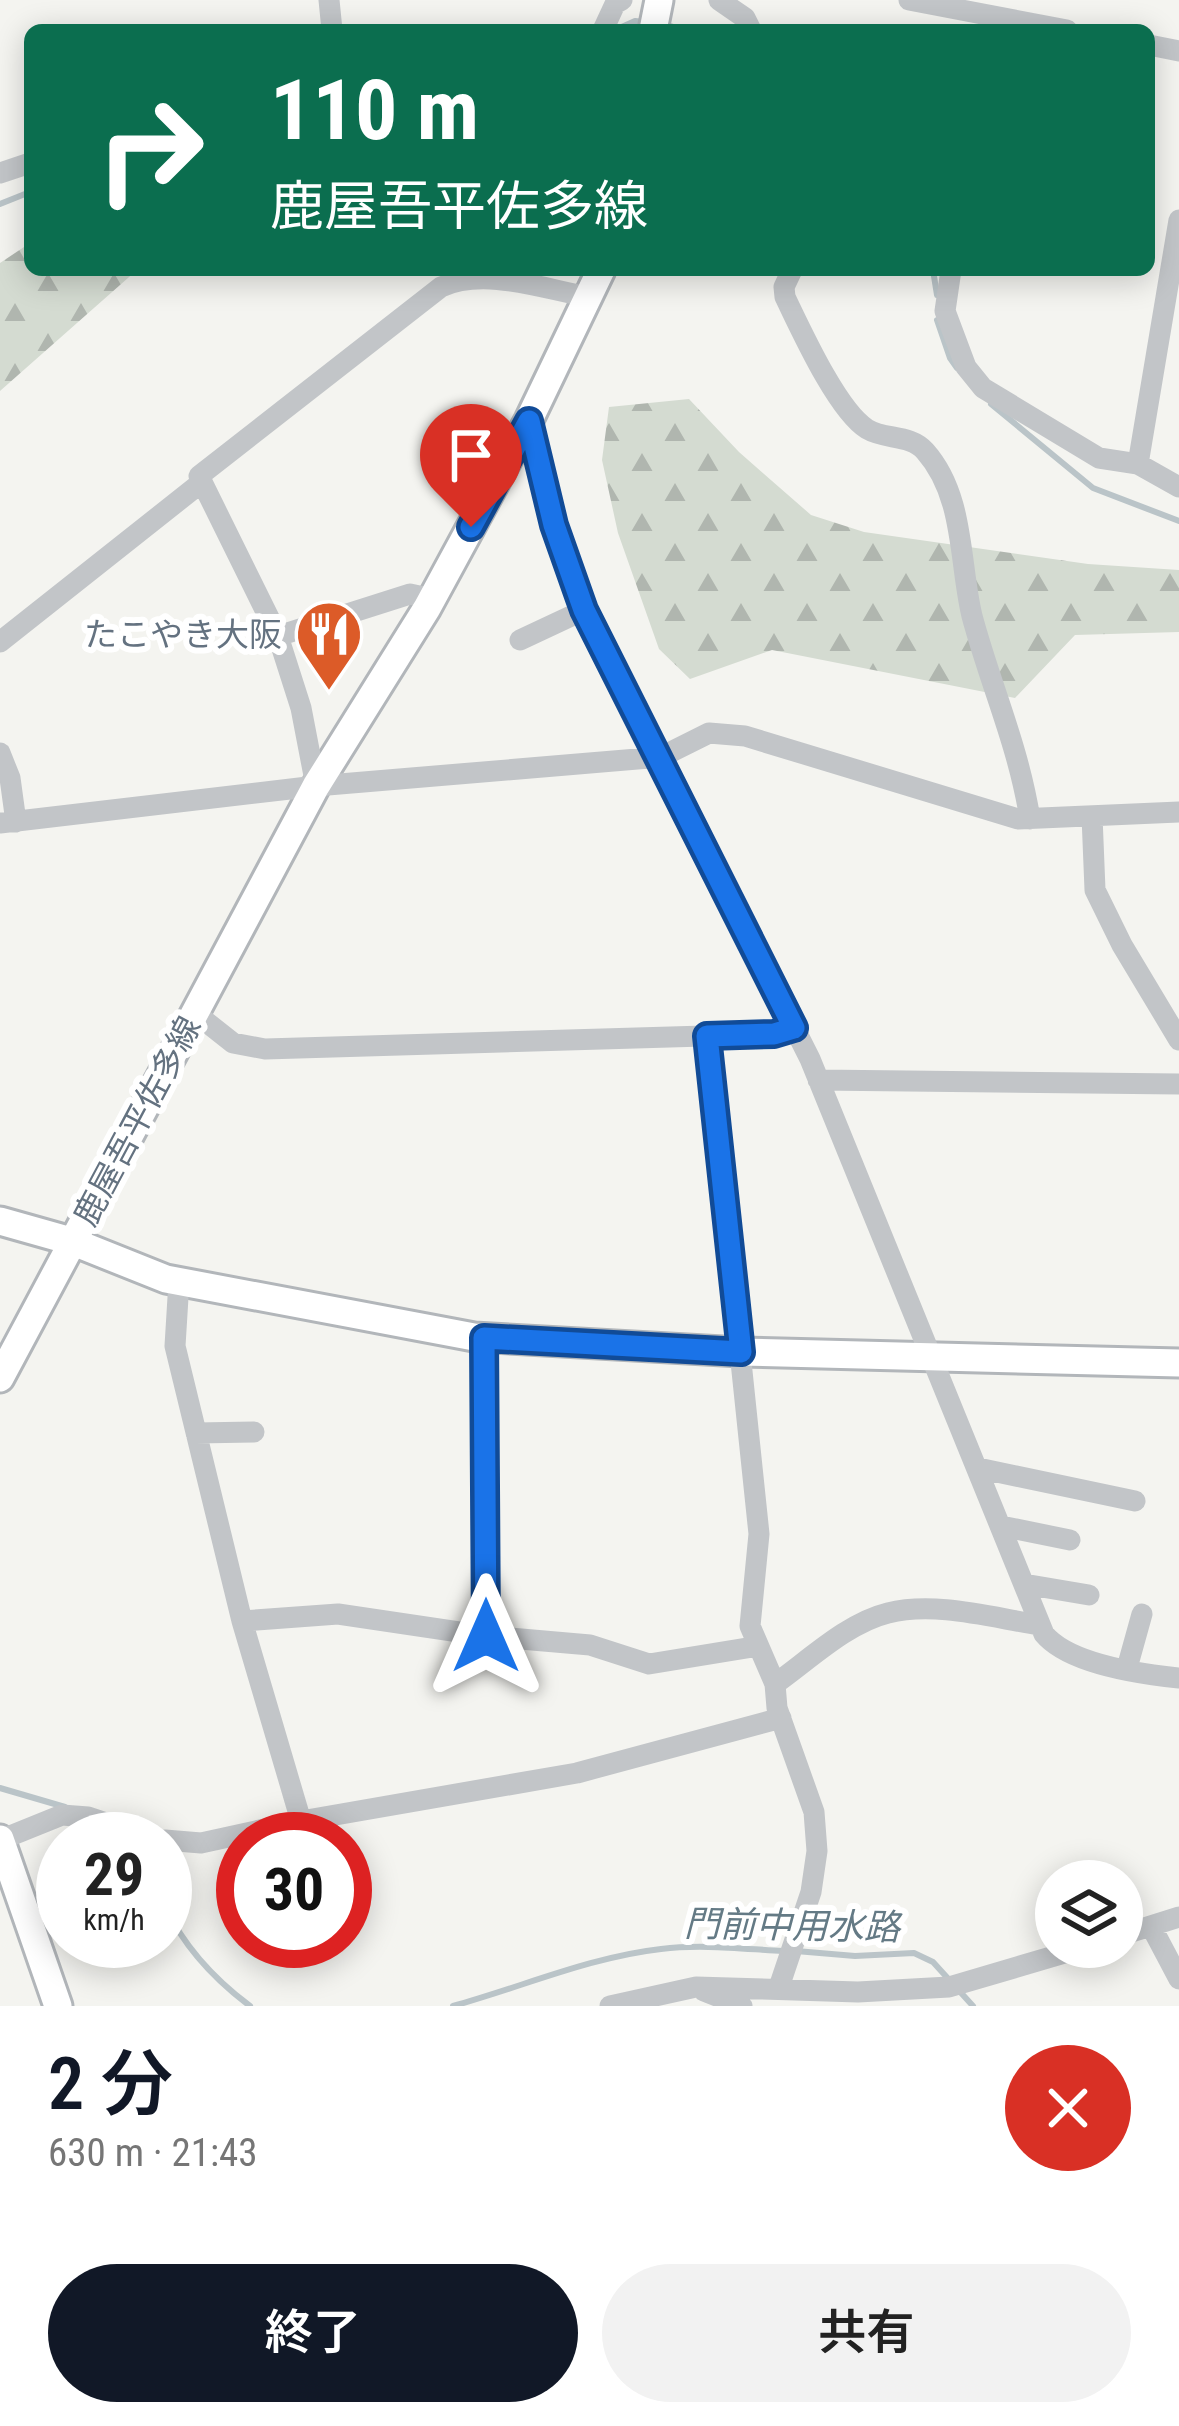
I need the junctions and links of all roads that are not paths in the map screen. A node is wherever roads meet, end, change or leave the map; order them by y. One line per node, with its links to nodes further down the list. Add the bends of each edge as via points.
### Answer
1 (622, 0): 4 (street)
2 (719, 0): 5 (street)
3 (909, 0): 6 (street)
4 (606, 24)
5 (748, 24)
6 (1035, 24)
7 (1179, 220): 13 (street)
8 (599, 276): 11 (main road, 鹿屋吾平佐多線)
9 (789, 276): 26 (street, via 785,297 850,412 865,428 914,441 943,481)
10 (950, 276): 13 (street, via 945,311 966,368 983,388 1100,458)
11 (590, 297): 12 (main road, 鹿屋吾平佐多線); 14 (street, via 477,278 441,287)
12 (529, 421): 16 (main road, 鹿屋吾平佐多線); 17 (street)
13 (1138, 464): 15 (street)
14 (202, 482): 18 (street); 20 (street)
15 (1179, 487)
16 (433, 598): 18 (street, via 410,594); 23 (main road, 鹿屋吾平佐多線)
17 (584, 610): 19 (street); 22 (street)
18 (278, 636): 23 (street)
19 (520, 640)
20 (0, 642)
21 (0, 753): 27 (street, via 10,778)
22 (662, 757): 23 (street); 26 (street, via 709,733 745,736); 29 (street)
23 (316, 786): 27 (street); 28 (main road, 鹿屋吾平佐多線)
24 (1179, 812): 25 (street)
25 (1091, 816): 26 (street); 31 (street, via 1095,890)
26 (1030, 818)
27 (8, 822)
28 (195, 1012): 30 (street, via 233,1043 265,1049); 35 (main road, 鹿屋吾平佐多線)
29 (794, 1028): 30 (street); 32 (street)
30 (707, 1036): 38 (street)
31 (1179, 1040)
32 (818, 1080): 33 (street); 39 (street)
33 (1179, 1084)
34 (0, 1221): 35 (main road)
35 (71, 1241): 36 (main road, 鹿屋吾平佐多線); 41 (main road)
36 (179, 1281): 37 (main road, 鹿屋吾平佐多線); 43 (street, via 175,1346)
37 (484, 1338): 38 (main road, 鹿屋吾平佐多線); 53 (street)
38 (741, 1352): 39 (main road, 鹿屋吾平佐多線); 54 (street, via 759,1534 750,1626)
39 (932, 1355): 40 (main road, 鹿屋吾平佐多線); 44 (street)
40 (1179, 1363)
41 (0, 1378)
42 (254, 1432): 43 (street)
43 (196, 1433): 51 (street)
44 (978, 1468): 45 (street); 46 (street)
45 (1135, 1501)
46 (1001, 1526): 47 (street); 48 (street)
47 (1070, 1540)
48 (1024, 1584): 49 (street); 52 (street)
49 (1088, 1595)
50 (1142, 1614): 55 (street)
51 (242, 1622): 53 (street, via 338,1615); 59 (street)
52 (1040, 1625): 55 (street, via 1055,1647); 57 (street, via 916,1609 886,1613)
53 (486, 1636): 54 (street, via 590,1645 649,1664)
54 (759, 1646): 57 (street)
55 (1127, 1668): 56 (street)
56 (1179, 1678)
57 (776, 1684): 58 (street)
58 (781, 1718): 60 (street, via 577,1773); 69 (street, via 814,1812 817,1851)
59 (298, 1812)
60 (353, 1812)
61 (36, 1825): 62 (street)
62 (0, 1839): 70 (main road)
63 (1179, 1917): 64 (street)
64 (1151, 1926): 65 (street); 67 (street)
65 (1143, 1928)
66 (1035, 1962): 69 (street, via 949,1987)
67 (1179, 1979)
68 (696, 1987): 69 (street); 71 (street); 72 (street)
69 (779, 1987)
70 (58, 2006)
71 (610, 2006)
72 (742, 2006)

